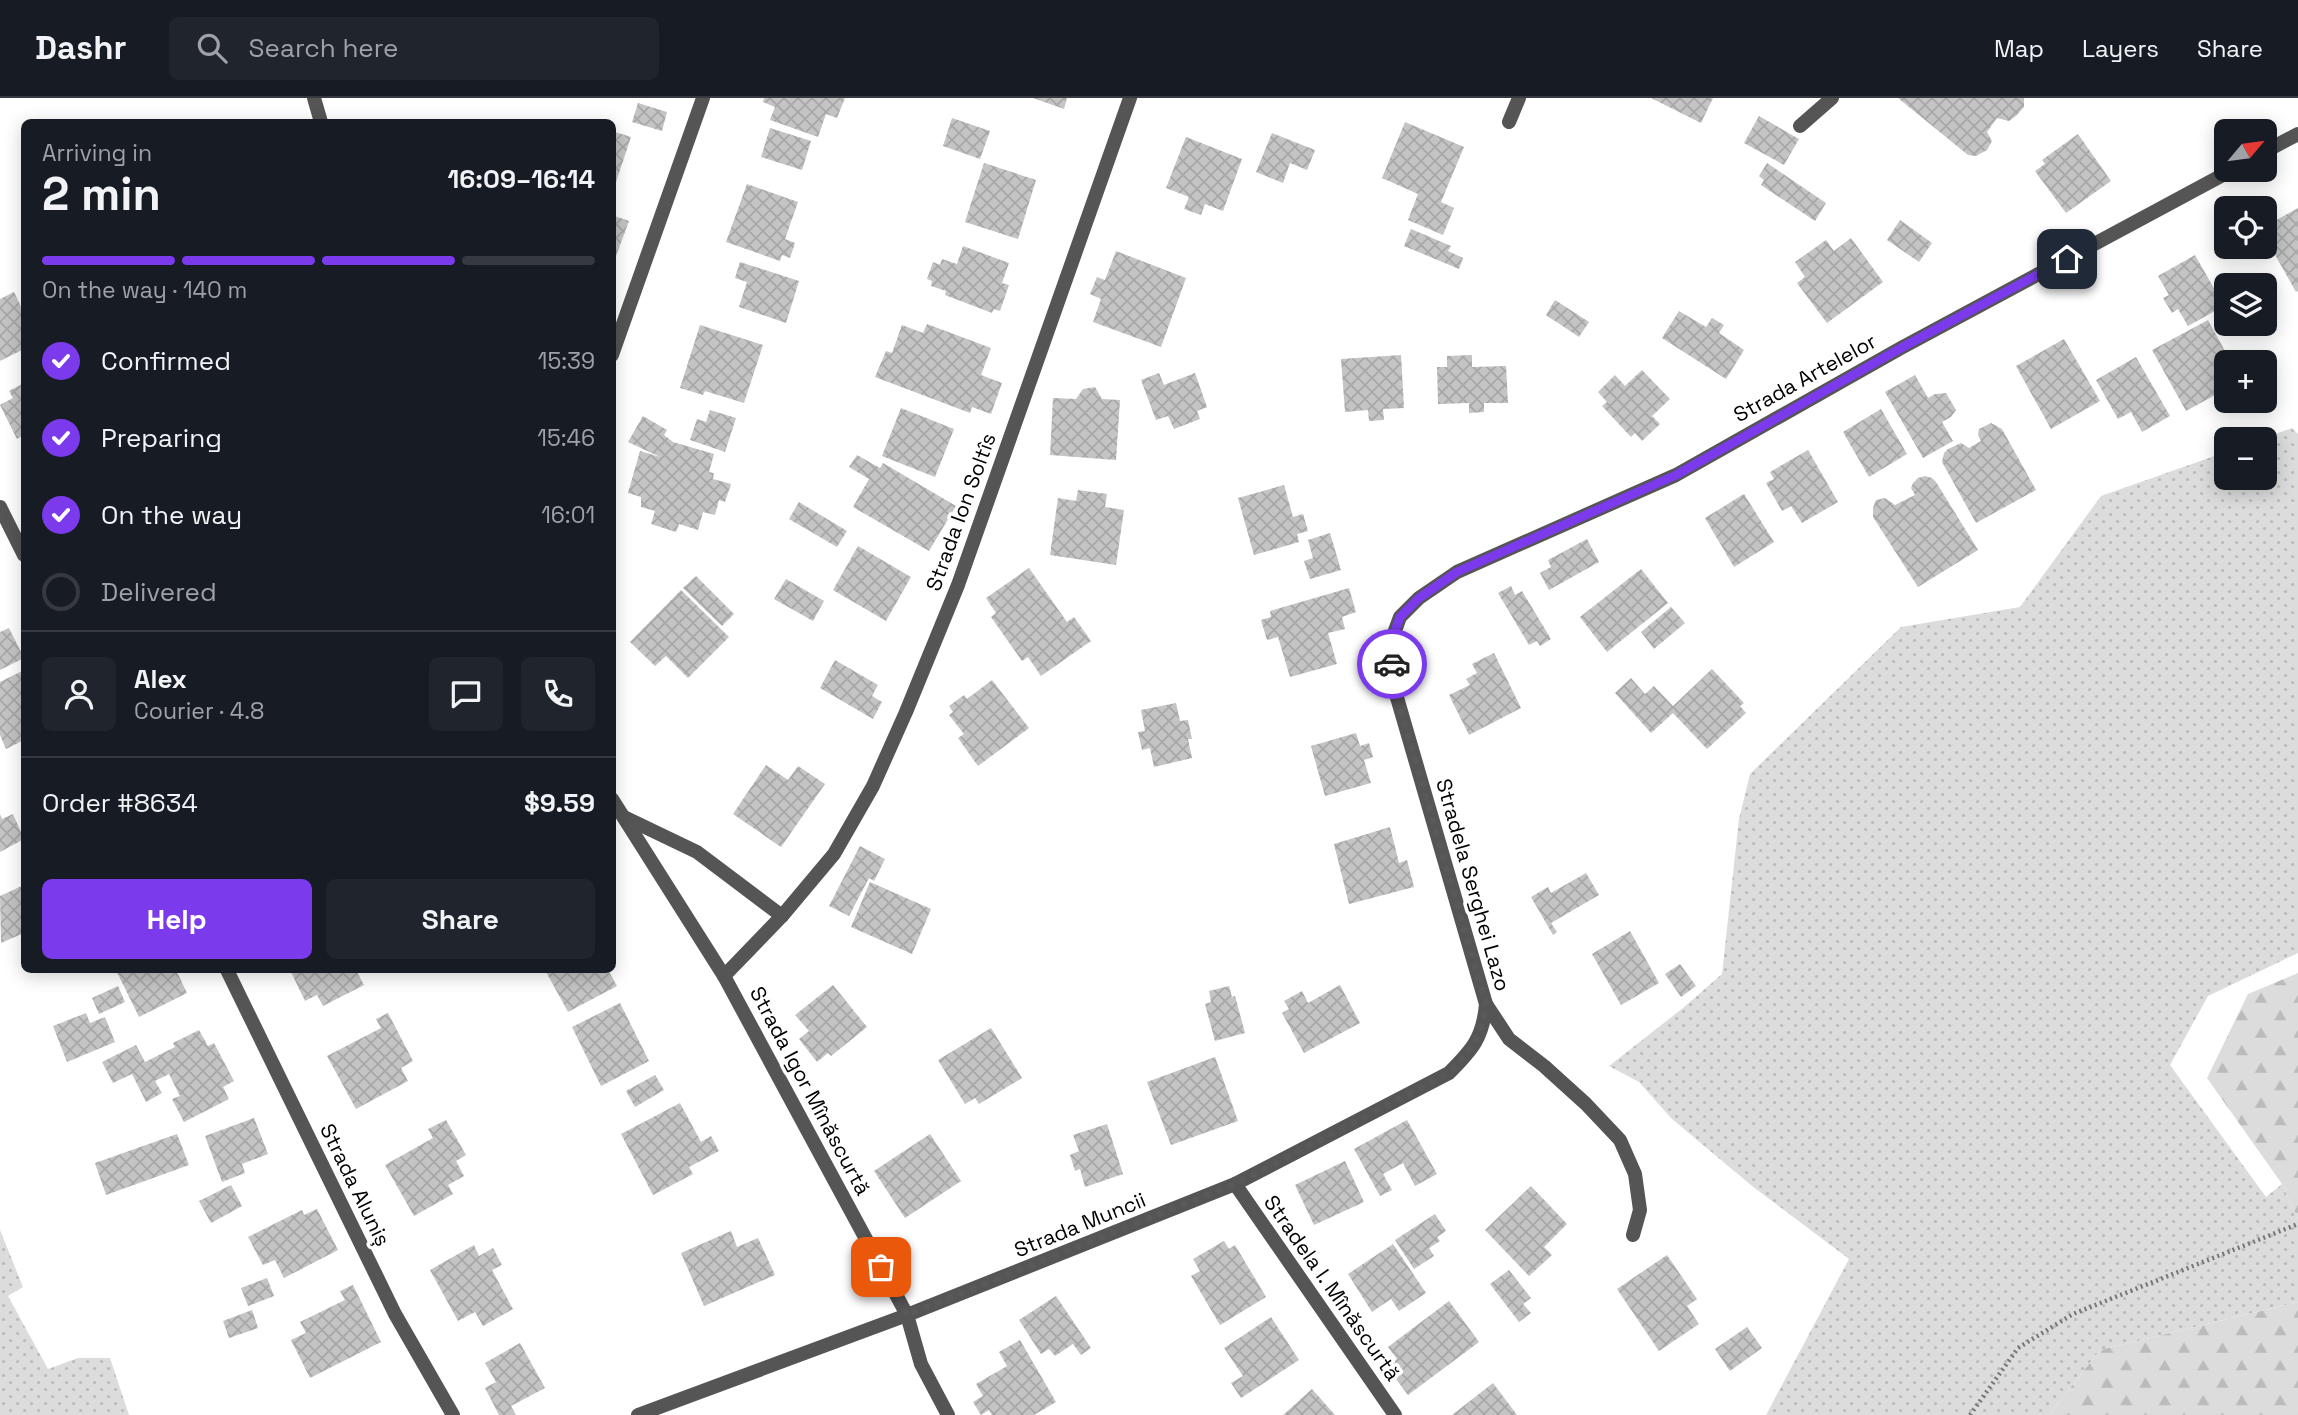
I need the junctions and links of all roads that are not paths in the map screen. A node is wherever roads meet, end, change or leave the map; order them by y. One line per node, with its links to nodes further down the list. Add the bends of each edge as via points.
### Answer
1 (314, 98): 6 (street)
2 (703, 98): 12 (street)
3 (1130, 98): 18 (street, Strada Ion Soltîs, via 958,585 906,712 873,786 834,854)
4 (1519, 98): 7 (street)
5 (1832, 98): 8 (street)
6 (320, 119)
7 (1509, 122)
8 (1800, 126)
9 (2298, 134): 10 (street)
10 (2277, 145)
11 (2214, 180): 15 (street, Strada Artelelor, via 1676,475 1457,572)
12 (616, 344)
13 (0, 507): 14 (street)
14 (21, 549)
15 (1400, 617): 21 (street, Stradela Serghei Lazo, via 1389,647 1396,694)
16 (616, 805): 17 (street, Strada Igor Mînăscurtă)
17 (624, 817): 18 (street, via 697,852); 20 (street, Strada Igor Mînăscurtă)
18 (782, 916): 20 (street, Strada Ion Soltîs)
19 (228, 973): 25 (street, Strada Aluniș, via 395,1314)
20 (724, 976): 24 (street, Strada Igor Mînăscurtă)
21 (1486, 1004): 22 (street, Strada Muncii, via 1484,1026 1472,1049 1449,1073); 23 (street, Stradela Serghei Lazo, via 1508,1039 1544,1066 1620,1140 1635,1174 1640,1210)
22 (1235, 1184): 24 (street, Strada Muncii); 28 (street, Stradela I. Mînăscurtă)
23 (1633, 1235)
24 (907, 1315): 26 (street, Strada Muncii); 27 (street, Strada Igor Mînăscurtă, via 922,1364)
25 (453, 1415)
26 (638, 1415)
27 (948, 1415)
28 (1395, 1415)

